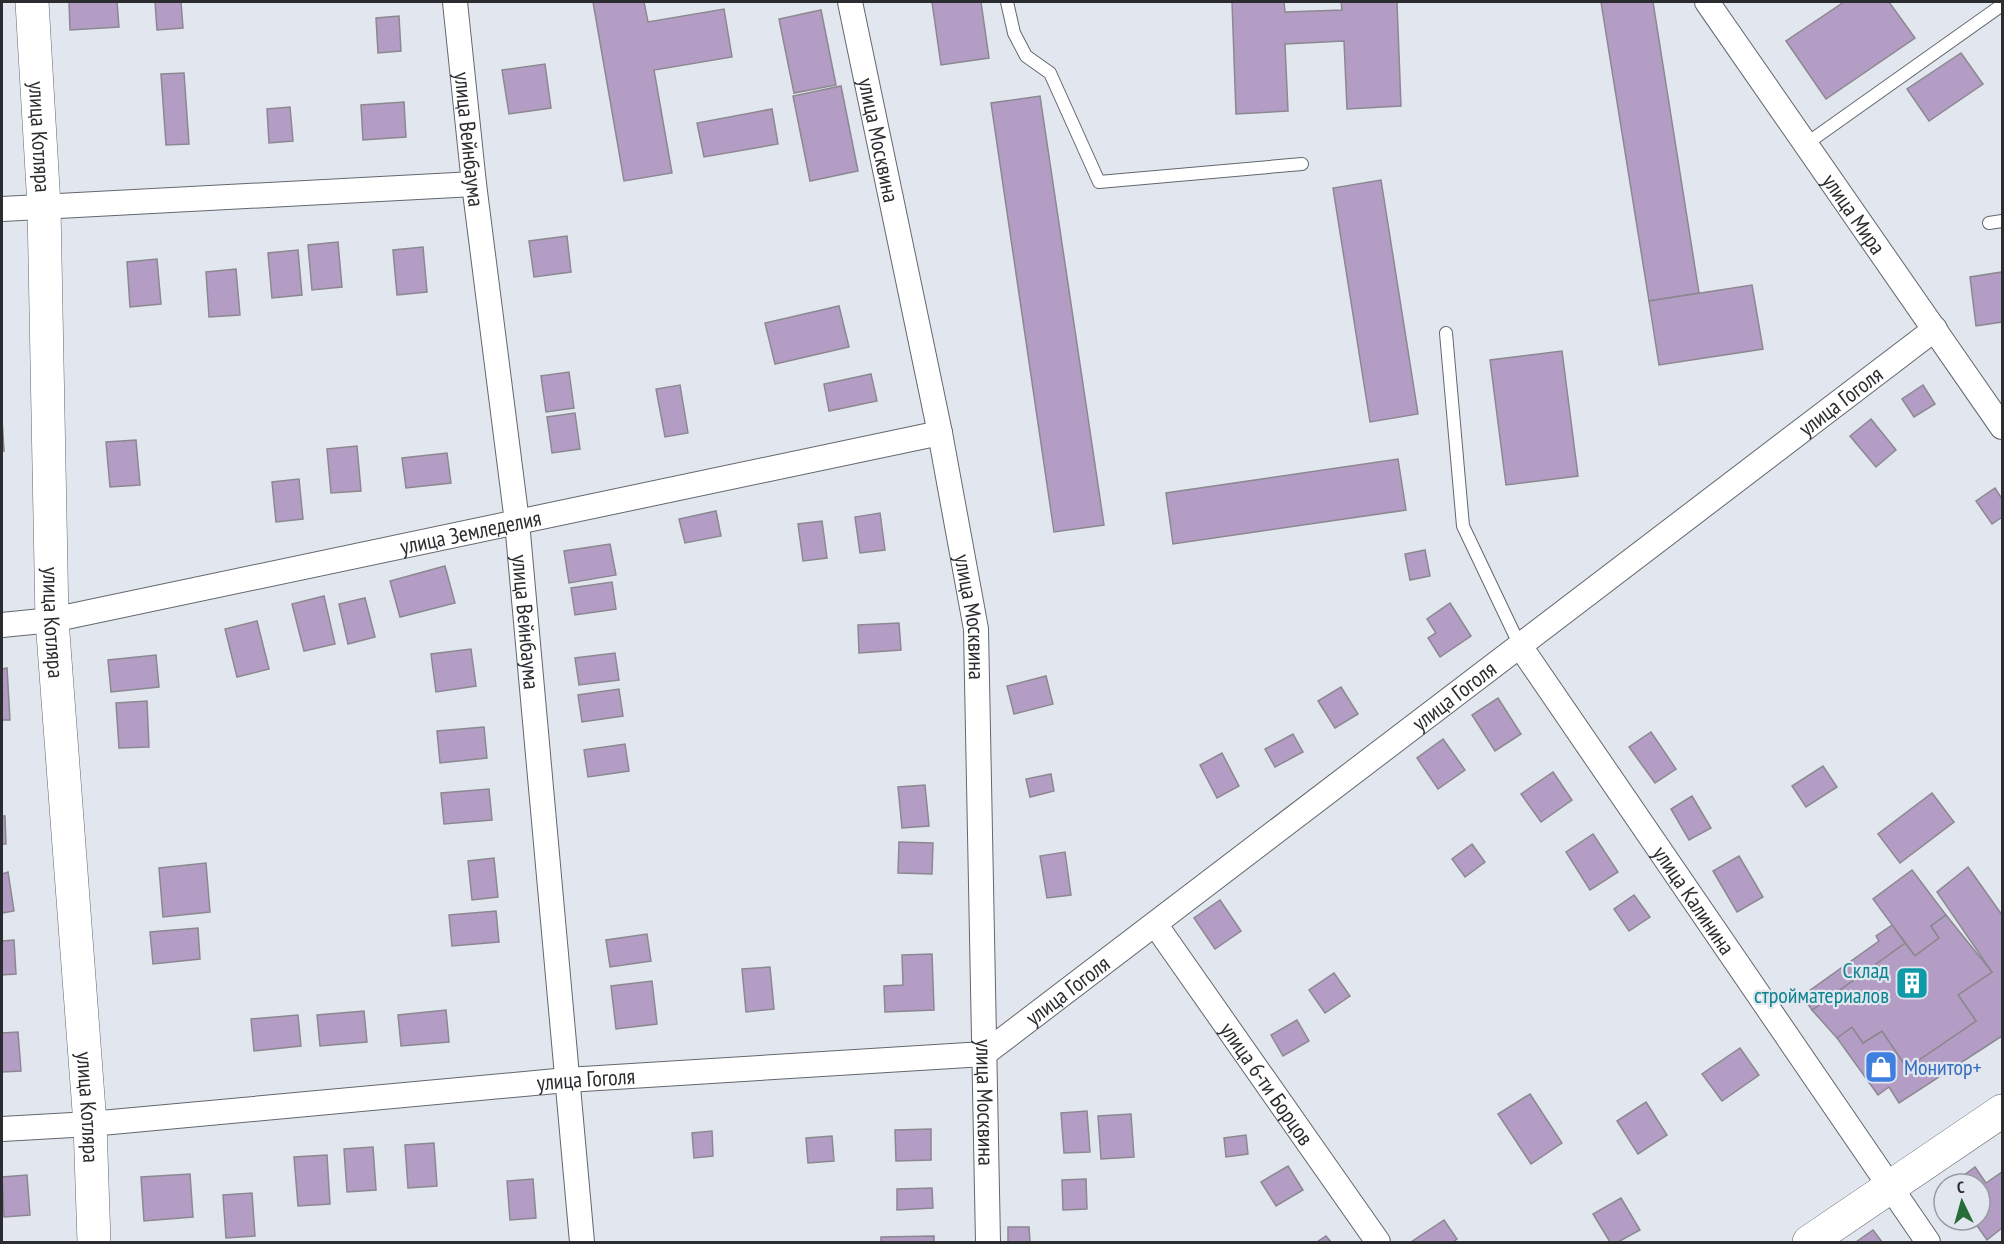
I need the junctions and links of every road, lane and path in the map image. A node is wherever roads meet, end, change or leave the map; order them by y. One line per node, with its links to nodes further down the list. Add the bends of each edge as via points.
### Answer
1 (32, 2): 10 (street, улица Котляра)
2 (455, 2): 9 (street, улица Вейнбаума)
3 (850, 2): 17 (street, улица Москвина)
4 (1007, 2): 8 (lane, via 1014,33 1026,56 1050,74 1099,182)
5 (1707, 2): 7 (street, улица Мира)
6 (2002, 5): 7 (lane)
7 (1806, 144): 14 (street, улица Мира)
8 (1302, 164)
9 (474, 184): 10 (street); 18 (street, улица Вейнбаума)
10 (44, 206): 11 (street); 19 (street, улица Котляра)
11 (2, 209)
12 (2002, 222): 13 (lane)
13 (1989, 223)
14 (1935, 330): 16 (street, улица Мира); 21 (street, улица Гоголя)
15 (1446, 333): 21 (lane, via 1463,525)
16 (2002, 427)
17 (940, 433): 18 (street, улица Земледелия); 23 (street, улица Москвина, via 976,629)
18 (517, 522): 19 (street, улица Земледелия); 24 (street, улица Вейнбаума)
19 (52, 620): 20 (street, улица Земледелия); 26 (street, улица Котляра)
20 (2, 625)
21 (1520, 646): 22 (street, улица Гоголя); 28 (street, улица Калинина)
22 (1155, 924): 23 (street, улица Гоголя); 32 (street, улица 6-ти Борцов)
23 (984, 1054): 24 (street, улица Гоголя); 31 (street, улица Москвина)
24 (567, 1080): 26 (street, улица Гоголя); 30 (street, улица Вейнбаума)
25 (2002, 1111): 28 (street)
26 (90, 1124): 27 (street, улица Гоголя); 29 (street, улица Котляра)
27 (2, 1129)
28 (1891, 1187): 33 (street); 34 (street, улица Калинина)
29 (94, 1242)
30 (582, 1242)
31 (988, 1242)
32 (1378, 1242)
33 (1809, 1242)
34 (1928, 1242)

